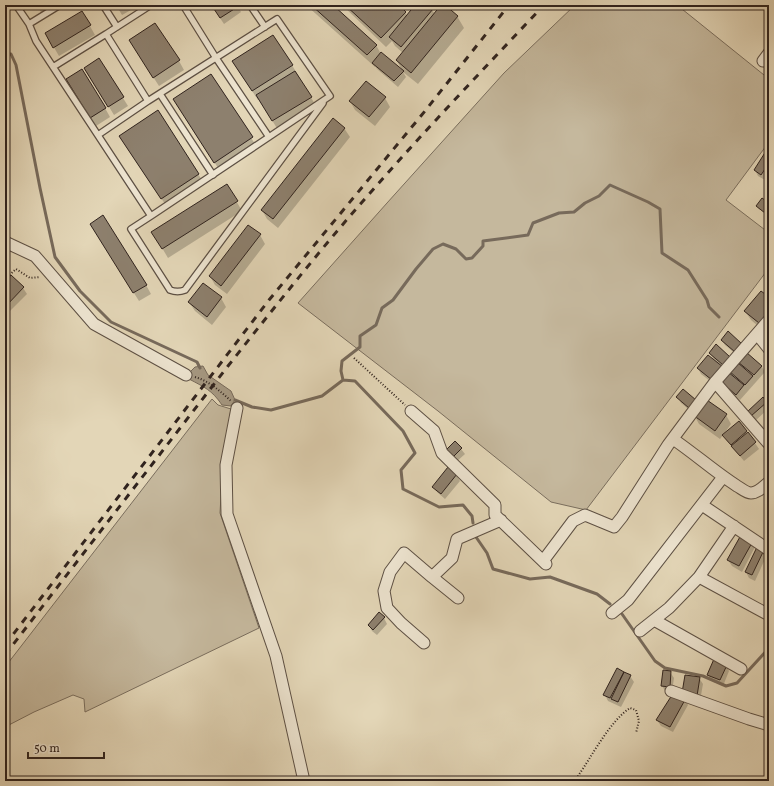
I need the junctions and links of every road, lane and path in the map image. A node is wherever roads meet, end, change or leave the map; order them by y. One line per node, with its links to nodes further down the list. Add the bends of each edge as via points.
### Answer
1 (16, 5): 7 (lane)
2 (60, 5): 7 (lane)
3 (103, 5): 8 (lane)
4 (151, 5): 8 (lane)
5 (183, 5): 11 (lane)
6 (250, 5): 9 (lane)
7 (29, 24): 12 (lane, via 36,41)
8 (117, 27): 10 (lane)
9 (265, 27): 11 (lane); 14 (lane, via 277,19 330,96)
10 (106, 34): 12 (lane); 15 (lane)
11 (216, 58): 13 (lane); 17 (lane)
12 (53, 67): 16 (lane)
13 (160, 94): 15 (lane); 18 (lane)
14 (325, 99): 17 (lane); 19 (lane, via 185,290 170,290 131,229)
15 (148, 101): 16 (lane)
16 (98, 135): 19 (lane)
17 (269, 137): 18 (lane)
18 (213, 175): 19 (lane)
19 (151, 216)
20 (5, 242): 21 (street, via 35,256)
21 (48, 271): 22 (path, via 39,278 30,278 16,269); 27 (street, via 94,324)
22 (5, 279)
23 (769, 320): 24 (street)
24 (757, 334): 25 (street); 28 (street)
25 (769, 348)
26 (354, 358): 30 (path)
27 (186, 375): 29 (path, via 204,380)
28 (715, 382): 31 (street); 32 (street)
29 (237, 408): 51 (street, via 226,465 227,514 276,656)
30 (411, 411): 36 (street, via 434,432 442,453 495,505 495,515)
31 (673, 439): 33 (street); 36 (street, via 614,528 585,515 573,520 545,562)
32 (769, 444)
33 (723, 477): 34 (street, via 750,493); 35 (street)
34 (769, 482)
35 (702, 504): 37 (street); 42 (street, via 628,600)
36 (501, 520): 39 (street, via 457,539 452,558)
37 (734, 526): 38 (street); 40 (street)
38 (769, 550)
39 (432, 577): 41 (street); 46 (street, via 404,553 390,572 384,591 387,608)
40 (700, 577): 43 (street); 44 (street)
41 (458, 598)
42 (612, 613)
43 (769, 615)
44 (654, 620): 45 (street); 47 (street)
45 (640, 631)
46 (424, 643)
47 (741, 669)
48 (670, 691): 49 (street)
49 (769, 725)
50 (636, 733): 52 (path, via 639,721 636,710 630,708 623,712 610,728)
51 (304, 781)
52 (574, 781)

